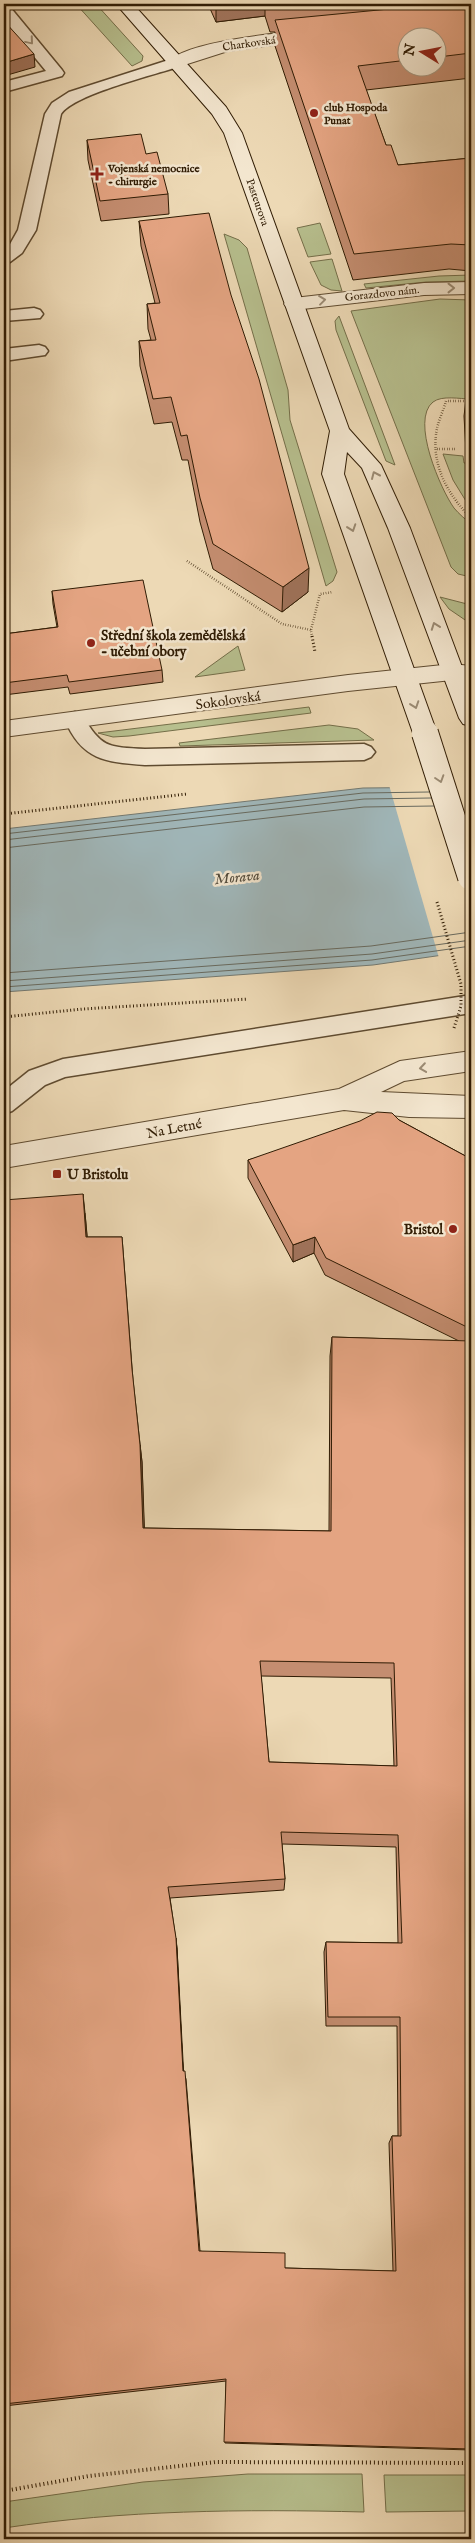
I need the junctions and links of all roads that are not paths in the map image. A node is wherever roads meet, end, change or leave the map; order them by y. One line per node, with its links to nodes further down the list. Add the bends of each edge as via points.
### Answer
1 (124, 4): 4 (main road, Pasteurova)
2 (4, 10): 5 (lane, one-way to 5, via 56,73)
3 (331, 33): 4 (main road, Charkovská, via 233,43)
4 (178, 62): 6 (lane, via 75,95 58,106 53,114 27,230 16,249); 8 (main road, Pasteurova, via 220,111 233,133)
5 (4, 87)
6 (4, 258)
7 (471, 288): 8 (main road, Gorazdovo nám., one-way to 7, via 424,288)
8 (294, 304): 13 (main road, Pasteurova)
9 (34, 314): 10 (lane)
10 (4, 316)
11 (38, 351): 12 (lane)
12 (4, 355)
13 (340, 431): 15 (main road, one-way to 13, via 371,465); 16 (main road, one-way to 16, via 334,474)
14 (471, 659): 15 (main road)
15 (461, 673): 16 (main road, Sokolovská); 17 (main road)
16 (405, 676): 18 (main road, Sokolovská); 21 (main road, one-way to 21, bridge)
17 (471, 718)
18 (75, 720): 19 (main road, Sokolovská); 20 (lane, via 79,733 91,746 117,756)
19 (4, 729)
20 (364, 752)
21 (471, 877)
22 (466, 994): 25 (lane, via 63,1068 37,1078)
23 (471, 1061): 24 (main road, Na Letné, one-way to 24, via 400,1071)
24 (344, 1099): 26 (main road, Na Letné, via 410,1106); 27 (main road, Na Letné)
25 (4, 1104)
26 (471, 1107)
27 (4, 1156)

